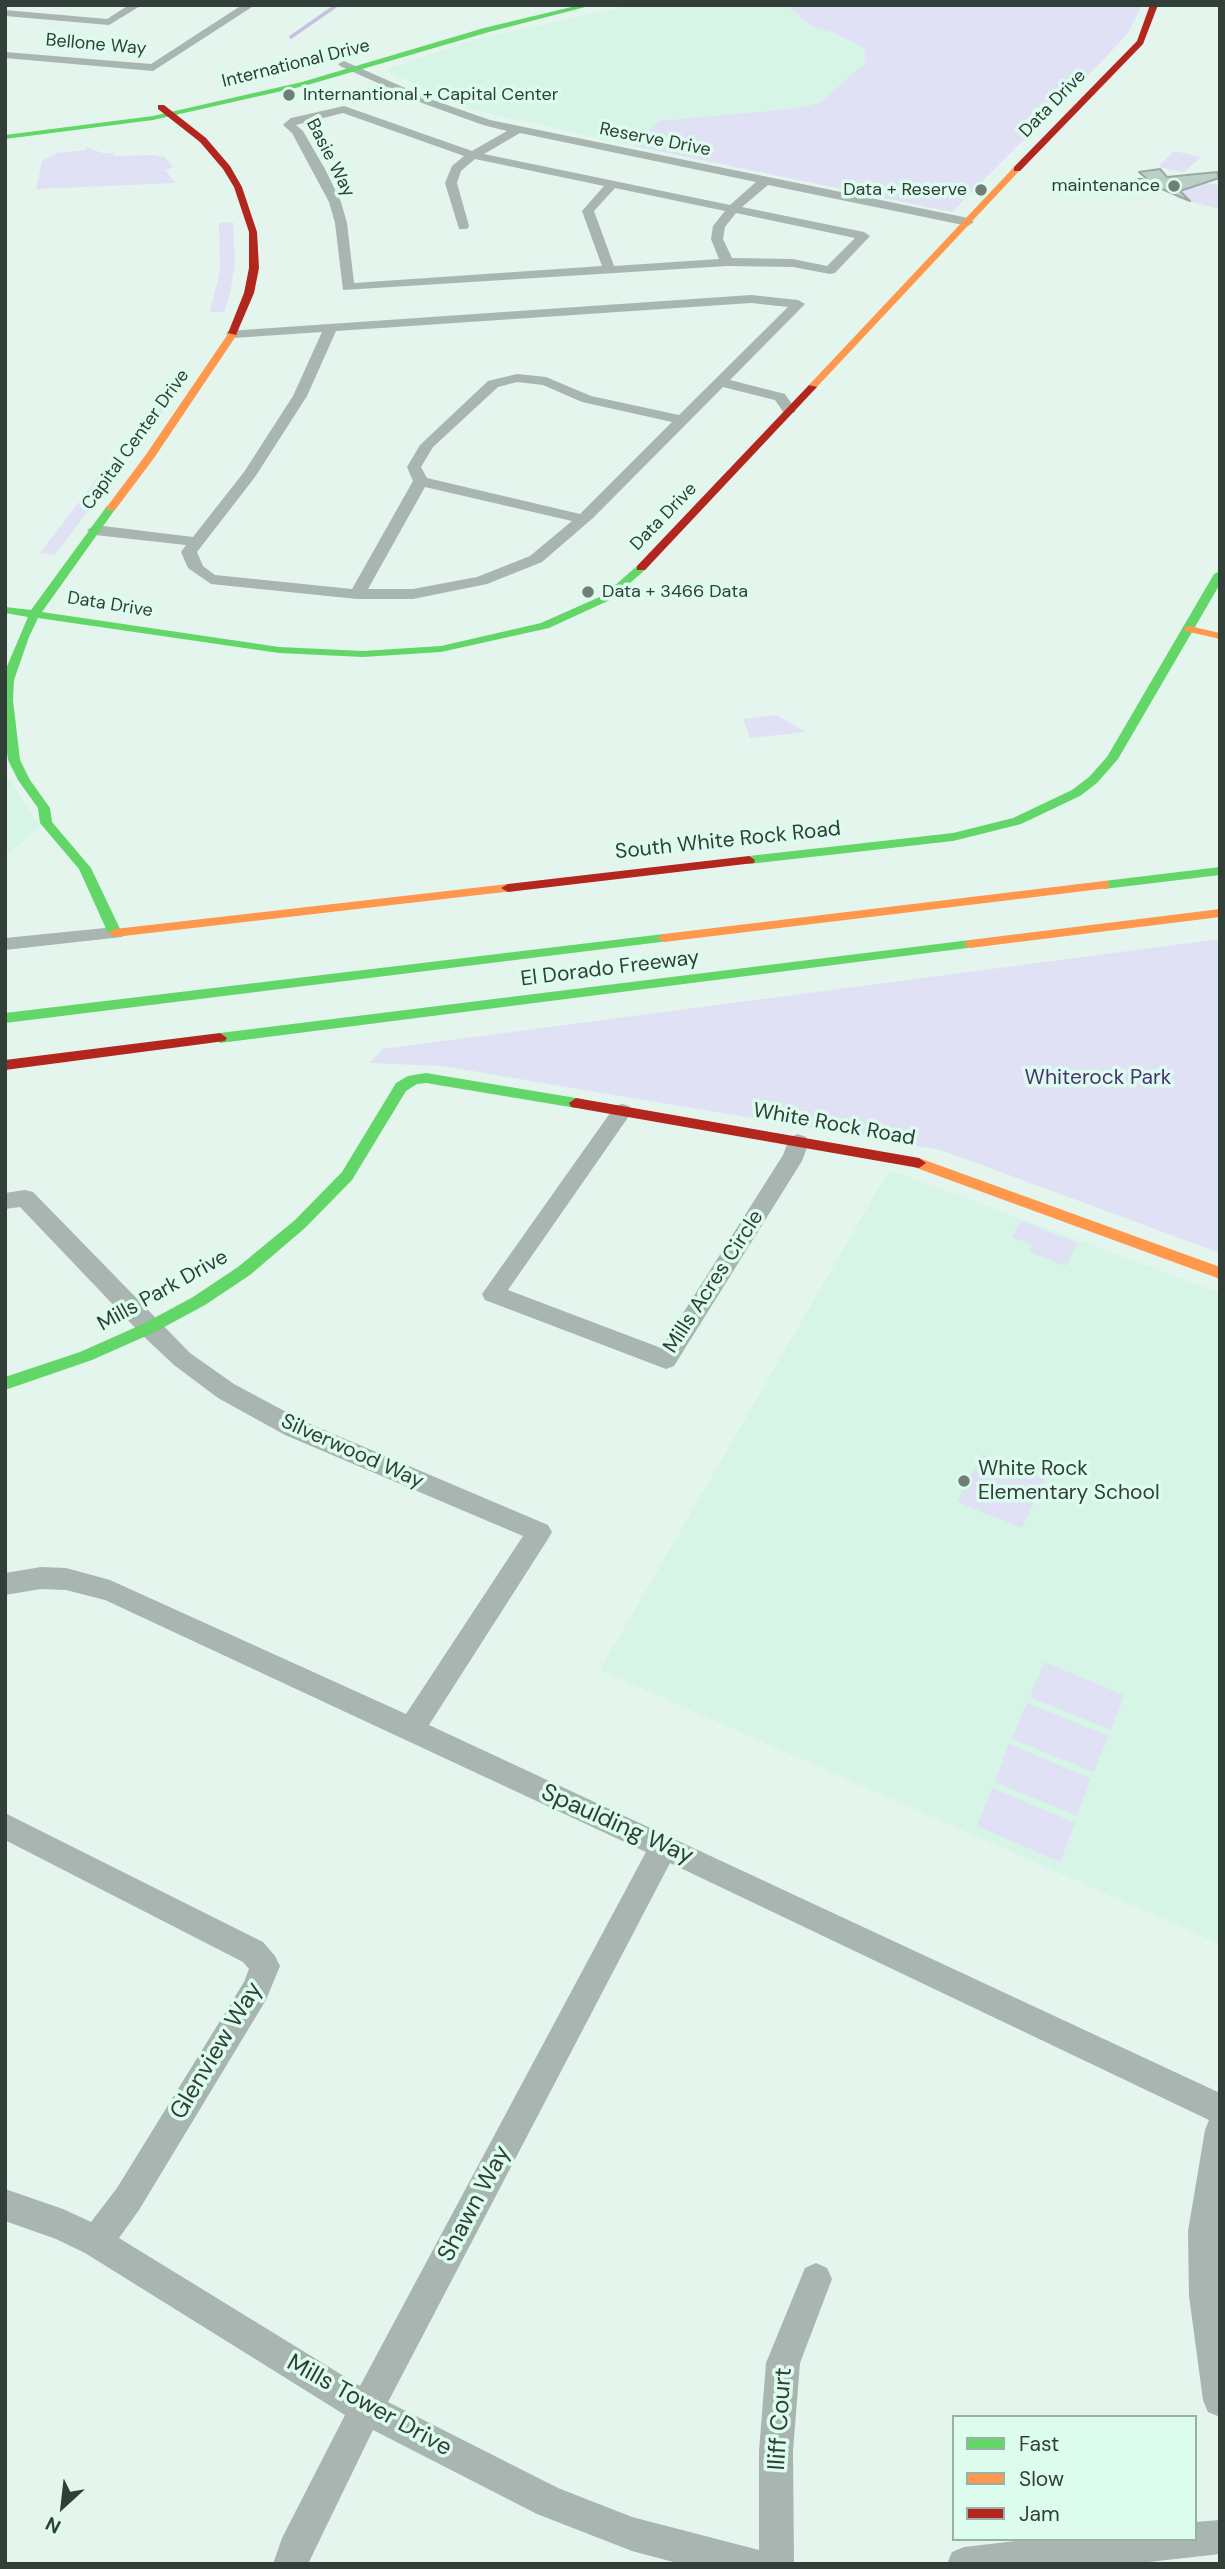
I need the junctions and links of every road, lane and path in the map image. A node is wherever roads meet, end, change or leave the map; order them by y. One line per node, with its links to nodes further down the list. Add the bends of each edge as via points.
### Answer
1 (137, 5): 6 (street, via 109,22)
2 (250, 5): 7 (street, Bellone Way, via 153,68)
3 (556, 5): 8 (main road, International Drive, via 433,37)
4 (590, 5): 8 (main road, International Drive)
5 (1154, 5): 17 (main road, Data Drive, via 1140,42)
6 (5, 13)
7 (5, 55)
8 (350, 67): 9 (main road, International Drive); 11 (street, Reserve Drive, via 444,109)
9 (166, 110): 10 (main road, International Drive); 12 (main road, International Drive, via 104,125); 22 (main road, Capital Center Drive, via 216,154 250,215 254,268)
10 (5, 128)
11 (517, 130): 13 (street); 14 (street, Reserve Drive)
12 (5, 137)
13 (473, 155): 15 (street, Basie Way); 18 (street, via 456,169 452,183); 20 (street, Basie Way, via 344,109 289,125 320,169 335,202 348,287)
14 (766, 180): 16 (street); 17 (street, Reserve Drive)
15 (612, 184): 16 (street, Basie Way); 20 (street, via 588,211)
16 (734, 208): 19 (street, via 716,232); 19 (street, Basie Way, via 864,236 830,270)
17 (968, 222): 24 (main road, Data Drive)
18 (463, 226)
19 (727, 262): 20 (street, Basie Way)
20 (610, 271)
21 (331, 328): 22 (street); 23 (street, via 751,299 798,304); 29 (street, via 300,396 250,474)
22 (233, 334): 28 (main road, Capital Center Drive)
23 (720, 382): 24 (street, via 780,397); 25 (street)
24 (789, 410): 33 (main road, Data Drive, via 618,590 545,626 441,649 363,654 279,650)
25 (682, 420): 26 (street, via 587,398 546,381 517,378 493,384 427,446 414,467); 27 (street)
26 (421, 481): 27 (street); 31 (street)
27 (583, 519): 31 (street, via 536,559 481,581 413,594)
28 (91, 535): 29 (street); 33 (main road, Capital Center Drive)
29 (193, 547): 31 (street, via 197,568 211,579)
30 (1220, 574): 34 (main road, South White Rock Road)
31 (357, 594)
32 (5, 610): 33 (main road, Data Drive)
33 (35, 614): 36 (main road, Capital Center Drive, via 12,670 7,700 14,761)
34 (1189, 629): 35 (main road); 41 (main road, South White Rock Road, via 1117,751 1093,780 1048,808 999,827 942,838)
35 (1220, 636)
36 (44, 807): 37 (main road, Capital Center Drive); 41 (main road, Capital Center Drive, via 46,823 85,867)
37 (67, 819)
38 (1220, 871): 43 (main road, El Dorado Freeway)
39 (1220, 913): 44 (main road, El Dorado Freeway)
40 (125, 914): 41 (main road)
41 (115, 933): 42 (street)
42 (5, 944)
43 (5, 1018)
44 (5, 1065)
45 (426, 1078): 46 (main road, White Rock Road); 50 (main road, Mills Park Drive, via 401,1087 347,1176 300,1224 244,1271)
46 (622, 1111): 47 (main road, White Rock Road); 47 (street, Mills Acres Circle, via 493,1294 666,1360 794,1156)
47 (798, 1142): 49 (main road, White Rock Road, via 931,1166)
48 (5, 1201): 50 (street, Silverwood Way, via 25,1198)
49 (1220, 1273)
50 (149, 1328): 51 (main road, Mills Park Drive); 53 (street, Silverwood Way, via 182,1359 259,1410 539,1532)
51 (5, 1384)
52 (5, 1584): 53 (street, Spaulding Way, via 41,1578 89,1583)
53 (410, 1731): 55 (street, Spaulding Way)
54 (5, 1826): 59 (street, Glenview Way, via 253,1952 265,1966 256,1990 128,2199)
55 (664, 1846): 56 (street, Spaulding Way); 62 (street, Shawn Way)
56 (1220, 2109)
57 (1220, 2130): 61 (street, via 1204,2231 1205,2296)
58 (5, 2206): 59 (street, Mills Tower Drive, via 63,2225)
59 (96, 2242): 62 (street, Mills Tower Drive)
60 (816, 2279): 68 (street, Iliff Court, via 783,2363 776,2451)
61 (1220, 2400)
62 (366, 2409): 66 (street, Shawn Way); 67 (street, Mills Tower Drive, via 549,2502 632,2534)
63 (1220, 2537): 64 (street)
64 (1197, 2539)
65 (1182, 2541): 69 (street)
66 (290, 2564)
67 (752, 2564)
68 (777, 2564)
69 (964, 2564)

